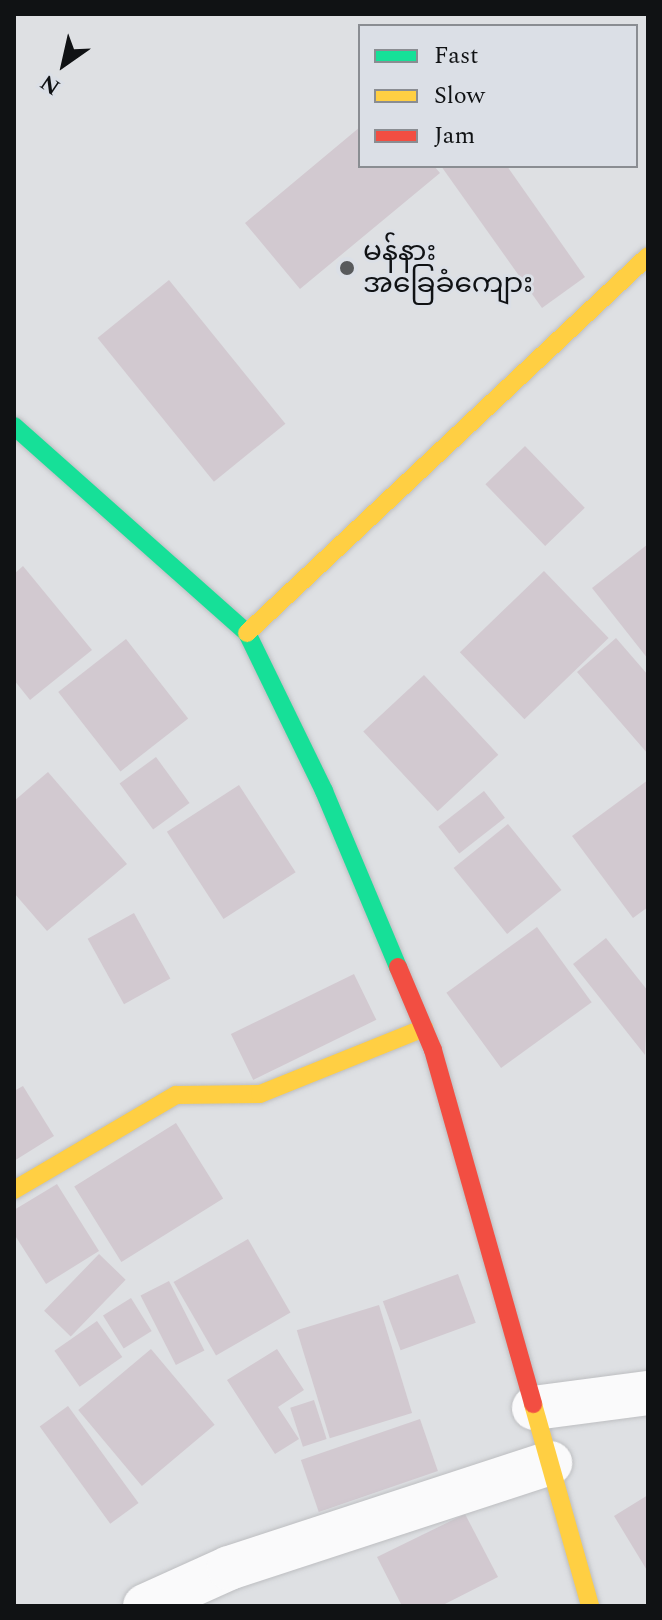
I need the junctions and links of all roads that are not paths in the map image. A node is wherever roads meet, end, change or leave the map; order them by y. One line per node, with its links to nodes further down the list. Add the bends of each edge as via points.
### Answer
1 (648, 256): 3 (street)
2 (14, 426): 3 (street)
3 (247, 633): 4 (street, via 324,791)
4 (424, 1028): 5 (street, via 260,1094 176,1095); 7 (street)
5 (14, 1190)
6 (648, 1393): 7 (street)
7 (534, 1408): 8 (street)
8 (550, 1463): 9 (street, via 229,1568); 10 (street)
9 (145, 1606)
10 (590, 1606)

